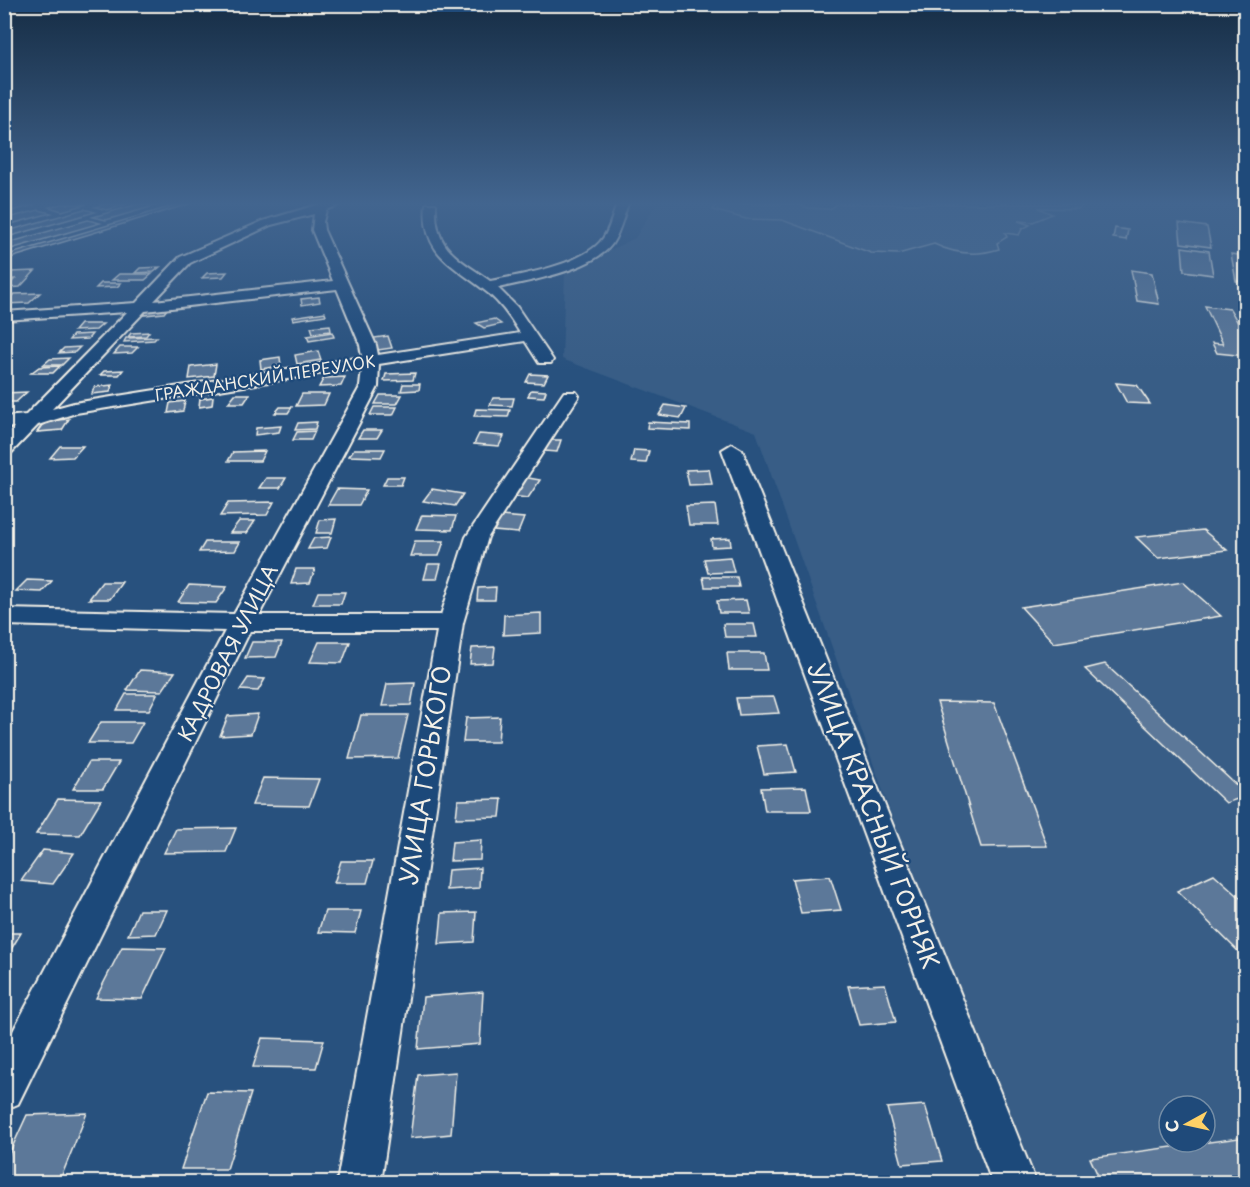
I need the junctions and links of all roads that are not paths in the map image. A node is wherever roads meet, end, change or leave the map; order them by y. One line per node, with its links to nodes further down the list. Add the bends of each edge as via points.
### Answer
1 (186, 259): 7 (street)
2 (331, 259): 5 (street, КАДРОВАЯ УЛИЦА)
3 (451, 259): 6 (street)
4 (576, 259): 6 (street, via 540,274)
5 (342, 284): 7 (street); 11 (street, КАДРОВАЯ УЛИЦА, via 368,345)
6 (487, 286): 9 (street, via 507,303)
7 (138, 308): 8 (street); 13 (street)
8 (4, 316)
9 (527, 336): 10 (street); 11 (street, ГРАЖДАНСКИЙ ПЕРЕУЛОК)
10 (545, 360)
11 (371, 362): 13 (street, ГРАЖДАНСКИЙ ПЕРЕУЛОК, via 74,408); 19 (street, КАДРОВАЯ УЛИЦА, via 369,387)
12 (570, 396): 18 (street, УЛИЦА ГОРЬКОГО, via 477,537)
13 (34, 420): 14 (street, ГРАЖДАНСКИЙ ПЕРЕУЛОК); 15 (street)
14 (4, 423)
15 (4, 449)
16 (732, 450): 22 (street, УЛИЦА КРАСНЫЙ ГОРНЯК)
17 (4, 616): 19 (street)
18 (451, 623): 19 (street); 21 (street, УЛИЦА ГОРЬКОГО)
19 (242, 624): 20 (street, КАДРОВАЯ УЛИЦА)
20 (4, 1090)
21 (358, 1182)
22 (1014, 1182)

